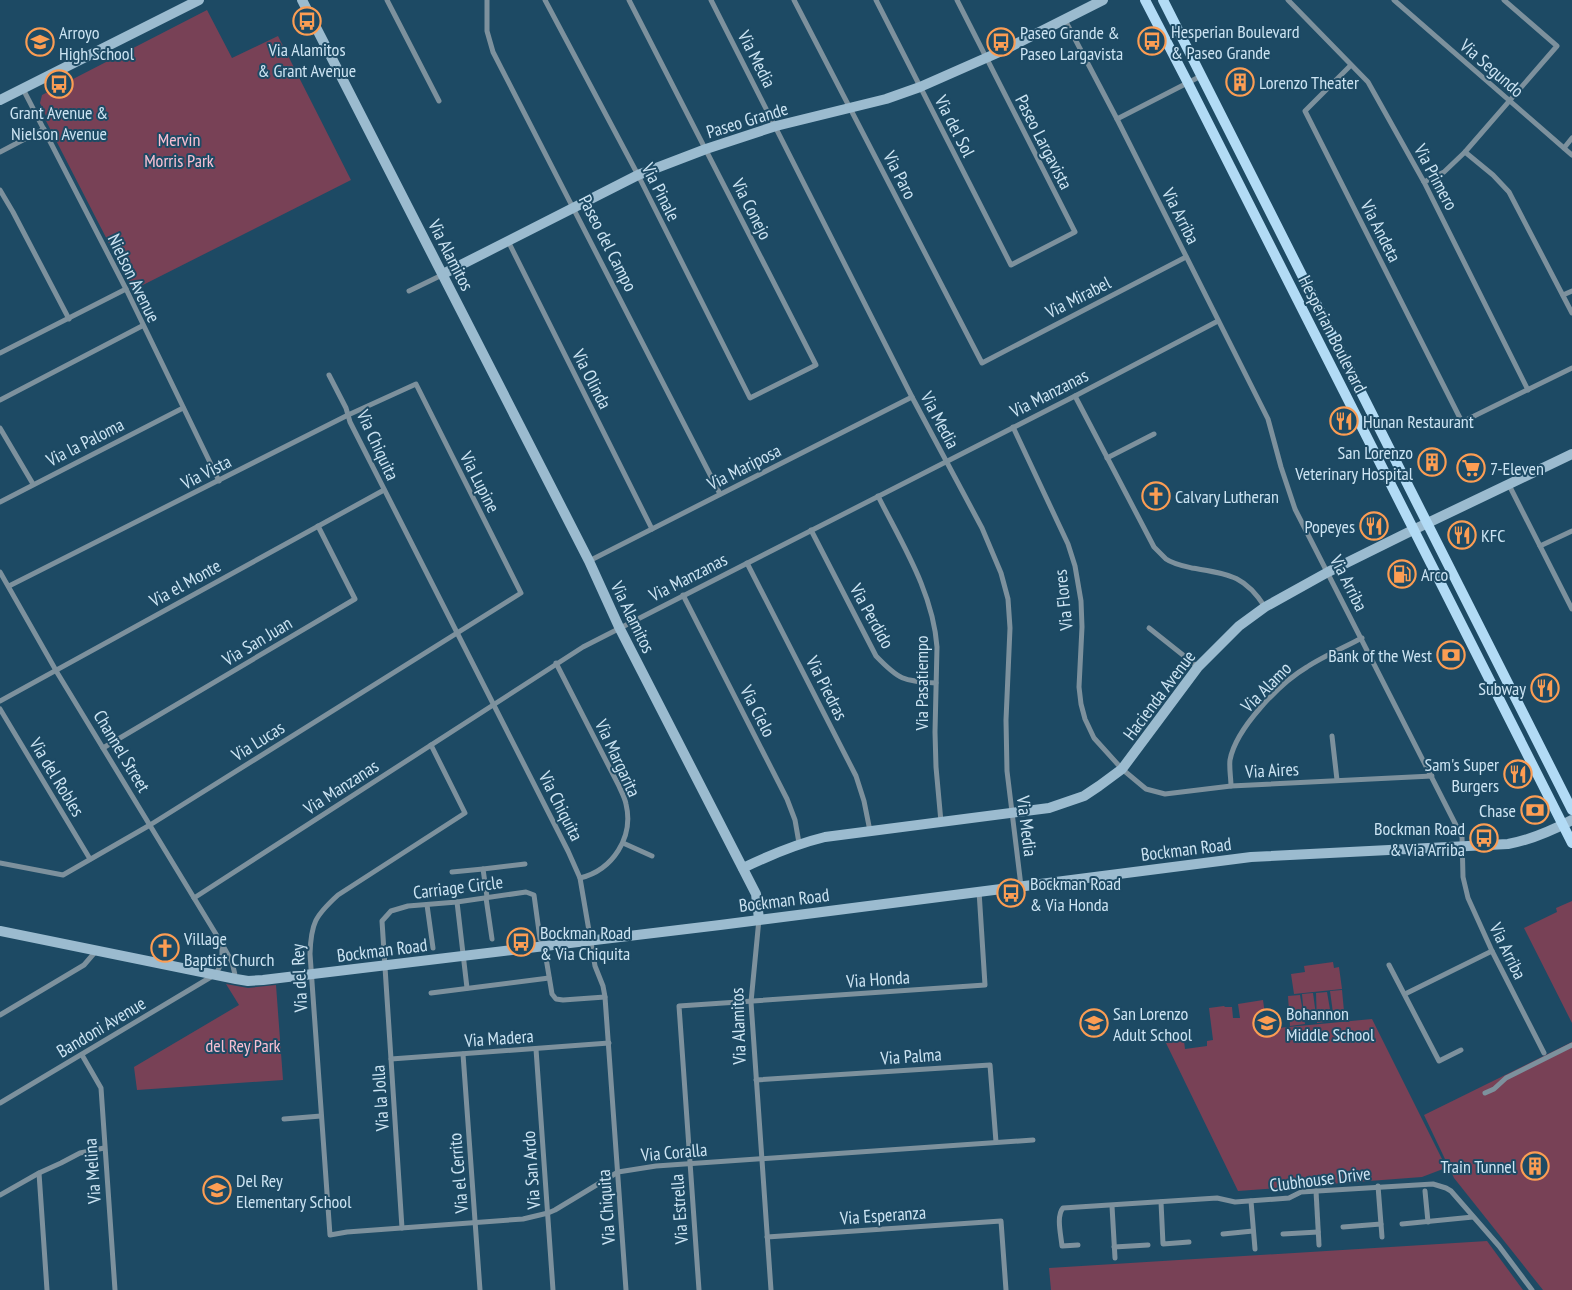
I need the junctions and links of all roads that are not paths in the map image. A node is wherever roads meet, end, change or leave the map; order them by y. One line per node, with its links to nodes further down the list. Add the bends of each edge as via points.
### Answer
1 (198, 0): 22 (street)
2 (302, 0): 44 (street, Via Alamitos)
3 (388, 0): 25 (street)
4 (486, 0): 40 (street, Paseo del Campo, via 487,31 493,52)
5 (546, 0): 37 (street, Via Pinale)
6 (629, 0): 33 (street, Via Conejo)
7 (711, 0): 29 (street, Via Media)
8 (794, 0): 27 (street, Via Paro)
9 (876, 0): 23 (street, Via del Sol)
10 (957, 0): 18 (street, Paseo Largavista)
11 (1103, 0): 17 (street, Paseo Grande)
12 (1145, 0): 21 (main road, Hesperian Boulevard)
13 (1162, 0): 20 (main road, Hesperian Boulevard)
14 (1288, 0): 19 (street, Via Primero)
15 (1394, 0): 26 (street, Via Segundo)
16 (1504, 0): 26 (street, via 1557,46)
17 (1065, 20): 18 (street, Paseo Grande); 28 (street, Via Arriba)
18 (986, 59): 23 (street, Paseo Grande); 43 (street, Paseo Largavista, via 1075,232)
19 (1351, 65): 38 (street, Via Primero, via 1377,96); 58 (street, Via Andeta, via 1305,111 1462,422)
20 (1202, 76): 21 (street); 66 (main road, Hesperian Boulevard)
21 (1188, 83): 28 (street); 64 (main road, Hesperian Boulevard)
22 (23, 88): 24 (street); 30 (street, Nielson Avenue)
23 (920, 88): 27 (street, Paseo Grande); 43 (street, Via del Sol)
24 (0, 100)
25 (439, 101)
26 (1508, 101): 32 (street, Via Segundo); 35 (street)
27 (850, 108): 29 (street, Paseo Grande); 54 (street, Via Paro)
28 (1117, 119): 42 (street, Via Arriba)
29 (776, 126): 33 (street, Paseo Grande); 60 (street, Via Media)
30 (44, 129): 34 (street); 45 (street, Nielson Avenue)
31 (1572, 138): 32 (street)
32 (1564, 148): 36 (street, Via Segundo)
33 (706, 150): 37 (street, Paseo Grande); 61 (street, Via Conejo, via 816,365)
34 (0, 152)
35 (1465, 152): 38 (street, via 1444,172); 48 (street, via 1510,192)
36 (1572, 155)
37 (638, 175): 40 (street, Paseo Grande); 61 (street, Via Pinale)
38 (1424, 182): 58 (street, Via Primero)
39 (0, 190): 50 (street)
40 (574, 207): 41 (street, Paseo Grande); 77 (street, Paseo del Campo)
41 (508, 241): 44 (street, Paseo Grande); 82 (street, Via Olinda)
42 (1186, 257): 51 (street, Via Arriba); 54 (street, Via Mirabel)
43 (1011, 265)
44 (443, 274): 47 (street, Paseo Grande); 87 (street, Via Alamitos)
45 (126, 289): 50 (street); 52 (street, Nielson Avenue)
46 (1572, 290): 48 (street)
47 (408, 291)
48 (1562, 295): 49 (street)
49 (1572, 313)
50 (69, 319): 53 (street)
51 (1218, 321): 59 (street, Via Manzanas); 90 (street, Via Arriba, via 1268,419 1295,509)
52 (142, 326): 62 (street); 63 (street, Nielson Avenue)
53 (0, 353)
54 (982, 362)
55 (1572, 368): 58 (street)
56 (329, 375): 65 (street, Via Chiquita)
57 (416, 384): 65 (street, Via Vista); 92 (street, Via Lupine)
58 (1528, 390)
59 (1075, 396): 67 (street, Via Manzanas); 71 (street)
60 (912, 397): 72 (street, Via Media); 77 (street, Via Mariposa)
61 (750, 398)
62 (0, 400)
63 (183, 408): 73 (street, Nielson Avenue); 74 (street, Via la Paloma)
64 (1353, 410): 66 (main road, via 1366,415); 84 (main road, Hesperian Boulevard)
65 (348, 414): 73 (street, Via Vista); 76 (street, Via Chiquita)
66 (1377, 426): 80 (main road, Hesperian Boulevard)
67 (1013, 427): 72 (street, Via Manzanas); 114 (street, Via Flores, via 1068,544 1075,566 1082,627 1079,687 1085,719 1094,738)
68 (0, 428): 74 (street)
69 (1154, 434): 71 (street)
70 (1572, 454): 75 (street, Hacienda Avenue)
71 (1107, 458): 94 (street, via 1153,545 1167,560 1182,566 1230,574 1247,585)
72 (946, 461): 78 (street, Via Manzanas); 119 (street, Via Media, via 989,543 1002,573 1008,599 1006,720)
73 (218, 481): 91 (street, Via Vista)
74 (32, 484): 79 (street, Via la Paloma)
75 (1509, 485): 80 (street, Hacienda Avenue); 86 (street)
76 (384, 490): 81 (street, Via el Monte); 99 (street, Via Chiquita)
77 (720, 494): 82 (street, Via Mariposa)
78 (878, 496): 83 (street, Via Manzanas); 106 (street, Via Pasatiempo, via 930,607 936,637)
79 (0, 502)
80 (1426, 523): 84 (street, Hacienda Avenue); 101 (main road, Hesperian Boulevard)
81 (318, 526): 105 (street, Via el Monte); 113 (street, Via San Juan, via 355,599)
82 (652, 529): 87 (street, Via Mariposa)
83 (811, 530): 88 (street, Via Manzanas); 106 (street, Via Perdido, via 876,656 900,678)
84 (1413, 530): 90 (street, Hacienda Avenue); 96 (main road, Hesperian Boulevard)
85 (1572, 530): 86 (street)
86 (1540, 546): 95 (street)
87 (589, 561): 97 (street, Via Alamitos)
88 (747, 562): 93 (street, Via Manzanas); 123 (street, Via Piedras, via 856,776)
89 (0, 572): 91 (street, Channel Street)
90 (1328, 572): 94 (street, Hacienda Avenue); 100 (street, Via Arriba)
91 (9, 586): 105 (street, Channel Street)
92 (521, 593): 99 (street, Via Lucas)
93 (683, 595): 97 (street, Via Manzanas); 125 (street, Via Cielo, via 787,799)
94 (1265, 607): 104 (street, Hacienda Avenue, via 1239,626)
95 (1572, 609)
96 (1458, 618): 101 (main road, via 1470,629 1484,656); 102 (main road, Hesperian Boulevard)
97 (619, 627): 103 (street, Via Manzanas); 132 (street, Via Alamitos)
98 (1149, 628): 104 (street)
99 (457, 632): 108 (street, Via Chiquita); 122 (street, Via Lucas)
100 (1362, 638): 115 (street, Via Arriba); 117 (street, Via Alamo, via 1306,667 1256,712 1236,742 1230,760)
101 (1495, 659): 110 (main road, Hesperian Boulevard)
102 (1480, 662): 110 (main road, via 1489,663 1508,698); 121 (main road, Hesperian Boulevard)
103 (556, 663): 108 (street, Via Manzanas); 124 (street, Via Margarita, via 626,803 628,826)
104 (1198, 668): 114 (street, Hacienda Avenue)
105 (56, 669): 107 (street, Via el Monte); 113 (street, Channel Street)
106 (936, 683): 120 (street, Via Pasatiempo, via 936,767)
107 (0, 701)
108 (494, 704): 112 (street, Via Manzanas); 135 (street, Via Chiquita)
109 (0, 709): 129 (street, Via del Robles)
110 (1520, 710): 118 (main road, Hesperian Boulevard)
111 (1332, 736): 116 (street)
112 (431, 745): 138 (street, Via Manzanas); 155 (street, Via del Rey, via 465,813 338,895 322,910 311,933)
113 (103, 748): 122 (street, Channel Street)
114 (1122, 769): 117 (street, Via Aires, via 1146,789 1165,794); 119 (street, Hacienda Avenue, via 1084,796 1067,803)
115 (1432, 776): 116 (street, Via Aires); 127 (street, Via Arriba, via 1462,837)
116 (1337, 780): 117 (street, Via Aires)
117 (1231, 786)
118 (1572, 810)
119 (1012, 813): 120 (street, Hacienda Avenue); 136 (street, Via Media)
120 (941, 822): 123 (street, Hacienda Avenue)
121 (1567, 822): 126 (main road, Hesperian Boulevard); 127 (street, Bockman Road, via 1523,841)
122 (150, 825): 129 (street, Via Lucas); 138 (street, Channel Street)
123 (870, 832): 125 (street, Hacienda Avenue)
124 (623, 843): 128 (street); 135 (street, Via Margarita, via 603,867)
125 (799, 843): 132 (street, Hacienda Avenue)
126 (1572, 843)
127 (1462, 847): 136 (street, Bockman Road, via 1251,857); 149 (street, Via Arriba, via 1463,877 1468,898)
128 (652, 856)
129 (90, 859): 130 (street, Via Lucas, via 63,875)
130 (0, 863)
131 (525, 864): 133 (street)
132 (743, 868): 142 (street, Via Alamitos, via 758,900)
133 (483, 869): 134 (street); 139 (street)
134 (452, 872)
135 (580, 878): 145 (street, Via Chiquita)
136 (1021, 886): 137 (street, Bockman Road)
137 (978, 891): 142 (street, Bockman Road); 162 (street, Via Honda, via 986,985)
138 (194, 898): 146 (street, Channel Street)
139 (486, 898): 140 (street, Carriage Circle); 144 (street); 147 (street, Carriage Circle, via 526,892 534,895 540,939)
140 (457, 902): 141 (street, Carriage Circle); 151 (street)
141 (427, 905): 148 (street); 153 (street, Carriage Circle, via 391,911 382,920)
142 (759, 919): 145 (street, Bockman Road); 162 (street, Via Alamitos)
143 (0, 931): 150 (street, Bockman Road)
144 (492, 939)
145 (590, 940): 147 (street, Bockman Road); 161 (street, Via Chiquita)
146 (222, 944): 154 (street, via 222,962); 157 (street, Channel Street, via 232,962)
147 (544, 946): 151 (street, Bockman Road); 156 (street)
148 (433, 948)
149 (1492, 950): 160 (street); 169 (street, Via Arriba)
150 (97, 951): 154 (street, Bockman Road); 164 (street, via 84,965)
151 (465, 956): 153 (street, Bockman Road); 158 (street)
152 (1388, 964): 160 (street)
153 (384, 966): 155 (street, Bockman Road); 172 (street, Via la Jolla)
154 (216, 974): 157 (street, Bockman Road); 171 (street, Bandoni Avenue)
155 (312, 975): 157 (street, Bockman Road, via 248,981); 176 (street, Via del Rey)
156 (549, 978): 158 (street); 161 (street, via 556,999)
157 (236, 979)
158 (468, 988): 159 (street)
159 (432, 993)
160 (1405, 994): 168 (street, via 1439,1061)
161 (605, 997): 165 (street, Via Chiquita)
162 (751, 1002): 163 (street, Via Honda); 173 (street, Via Alamitos)
163 (679, 1006): 182 (street, Via Estrella)
164 (0, 1015)
165 (609, 1043): 167 (street, Via Madera); 184 (street, Via Chiquita)
166 (1572, 1044): 174 (street, via 1512,1074)
167 (536, 1049): 170 (street, Via Madera); 192 (street, Via San Ardo)
168 (1461, 1050)
169 (1544, 1053)
170 (462, 1054): 172 (street, Via Madera); 195 (street, Via el Cerrito)
171 (82, 1055): 175 (street, Bandoni Avenue); 180 (street, Via Melina, via 101,1088)
172 (391, 1059): 199 (street, Via la Jolla)
173 (756, 1080): 179 (street, Via Palma, via 990,1064); 181 (street, Via Alamitos)
174 (1485, 1093)
175 (0, 1103)
176 (322, 1116): 177 (street); 204 (street, Via del Rey)
177 (284, 1119)
178 (1033, 1140): 179 (street, Via Coralla)
179 (996, 1142): 181 (street, Via Coralla)
180 (104, 1148): 183 (street, via 80,1153); 215 (street, Via Melina)
181 (762, 1159): 182 (street, Via Coralla); 205 (street, Via Alamitos)
182 (690, 1163): 184 (street, Via Coralla); 219 (street, Via Estrella)
183 (38, 1172): 188 (street); 214 (street)
184 (618, 1172): 192 (street, Via Coralla); 218 (street, Via Chiquita)
185 (1378, 1186): 186 (street, Clubhouse Drive); 193 (street, Clubhouse Drive, via 1440,1185 1451,1191); 196 (street)
186 (1316, 1191): 189 (street, Clubhouse Drive, via 1300,1192 1289,1198); 201 (street)
187 (1425, 1191): 194 (street)
188 (0, 1195)
189 (1251, 1201): 190 (street, Clubhouse Drive, via 1218,1198); 200 (street)
190 (1161, 1202): 191 (street, Clubhouse Drive); 207 (street, via 1163,1244)
191 (1112, 1206): 208 (street, Clubhouse Drive, via 1061,1210 1062,1246); 211 (street)
192 (548, 1213): 195 (street, Via Coralla, via 523,1219); 217 (street, Via San Ardo)
193 (1473, 1217): 194 (street); 222 (street, Clubhouse Drive)
194 (1428, 1222): 197 (street)
195 (476, 1223): 199 (street, Via Coralla); 216 (street, Via el Cerrito)
196 (1381, 1224): 198 (street); 206 (street)
197 (1402, 1224)
198 (1343, 1227)
199 (402, 1228): 204 (street, Via Coralla)
200 (1254, 1231): 202 (street); 212 (street)
201 (1318, 1232): 203 (street); 210 (street)
202 (1223, 1234)
203 (1283, 1234)
204 (330, 1236)
205 (767, 1237): 220 (street, Via Alamitos); 221 (street, Via Esperanza, via 1001,1221)
206 (1382, 1237)
207 (1189, 1242)
208 (1078, 1244)
209 (1148, 1245): 211 (street)
210 (1319, 1245)
211 (1114, 1247): 213 (street)
212 (1255, 1249)
213 (1114, 1258)
214 (47, 1290)
215 (115, 1290)
216 (480, 1290)
217 (553, 1290)
218 (626, 1290)
219 (699, 1290)
220 (771, 1290)
221 (1006, 1290)
222 (1532, 1290)

